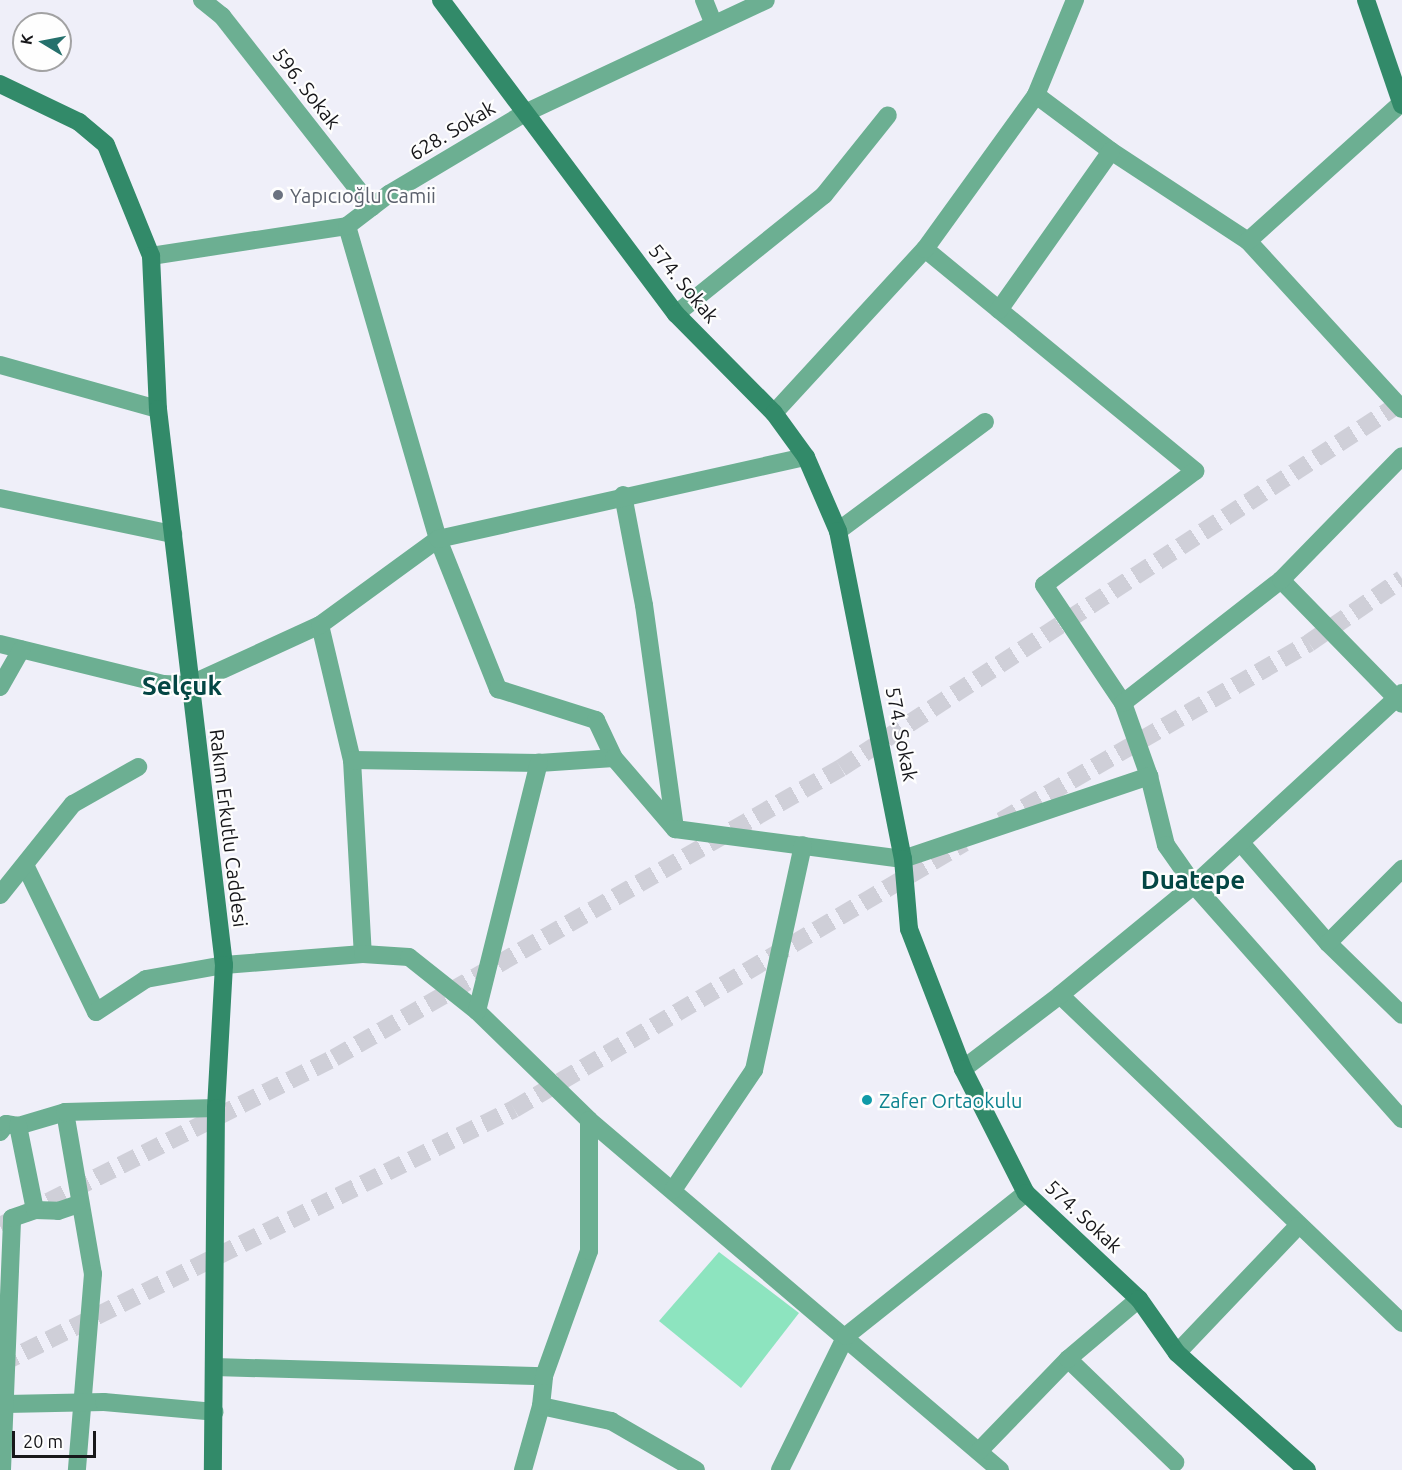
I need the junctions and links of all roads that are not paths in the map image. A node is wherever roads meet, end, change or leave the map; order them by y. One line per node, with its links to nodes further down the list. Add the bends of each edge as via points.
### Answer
1 (202, 0): 14 (street, 596. Sokak, via 222,16)
2 (441, 0): 11 (street, 574. Sokak)
3 (704, 0): 7 (street)
4 (766, 0): 7 (street, 628. Sokak)
5 (1075, 0): 9 (street)
6 (1366, 0): 10 (street)
7 (713, 22): 11 (street, 628. Sokak)
8 (0, 84): 18 (street, Rakım Erkutlu Caddesi, via 79,122 106,145)
9 (1036, 95): 13 (street); 17 (street)
10 (1401, 104): 16 (street)
11 (523, 114): 14 (street, 628. Sokak); 20 (street, 574. Sokak)
12 (888, 115): 20 (street, via 824,195)
13 (1111, 151): 16 (street); 19 (street)
14 (372, 207): 15 (street, 628. Sokak)
15 (347, 226): 18 (street, 628. Sokak); 32 (street)
16 (1248, 241): 23 (street)
17 (925, 249): 19 (street); 24 (street)
18 (151, 255): 22 (street, Rakım Erkutlu Caddesi)
19 (999, 310): 40 (street, via 1195,471 1044,585)
20 (676, 314): 24 (street, 574. Sokak)
21 (0, 365): 22 (street)
22 (158, 409): 31 (street, Rakım Erkutlu Caddesi)
23 (1402, 409)
24 (774, 412): 26 (street, 574. Sokak)
25 (985, 422): 30 (street)
26 (806, 457): 28 (street); 30 (street, 574. Sokak)
27 (1398, 469): 33 (street)
28 (623, 495): 32 (street); 46 (street, via 644,605)
29 (0, 498): 31 (street)
30 (838, 531): 49 (street, 574. Sokak)
31 (172, 534): 37 (street, Rakım Erkutlu Caddesi)
32 (438, 539): 34 (street); 41 (street, via 498,689 596,720)
33 (1281, 580): 39 (street); 40 (street)
34 (320, 625): 37 (street); 42 (street)
35 (0, 644): 36 (street)
36 (21, 650): 37 (street, via 163,684); 38 (street)
37 (189, 685): 56 (street, Rakım Erkutlu Caddesi)
38 (0, 687)
39 (1401, 698): 47 (street)
40 (1123, 703): 45 (street)
41 (614, 758): 43 (street); 46 (street)
42 (352, 760): 43 (street); 55 (street)
43 (539, 763): 58 (street)
44 (138, 767): 50 (street, via 73,804)
45 (1149, 776): 49 (street); 52 (street, via 1166,845)
46 (675, 829): 48 (street)
47 (1241, 843): 52 (street); 54 (street)
48 (803, 844): 49 (street); 66 (street, via 754,1070)
49 (903, 859): 60 (street, 574. Sokak, via 909,929)
50 (25, 865): 53 (street); 56 (street, via 96,1012 146,979)
51 (1402, 869): 54 (street)
52 (1194, 885): 57 (street); 63 (street)
53 (0, 895)
54 (1328, 943): 59 (street)
55 (363, 954): 56 (street); 58 (street, via 409,957)
56 (224, 965): 61 (street, Rakım Erkutlu Caddesi)
57 (1060, 995): 60 (street); 70 (street)
58 (477, 1011): 64 (street)
59 (1402, 1015)
60 (963, 1068): 67 (street, 574. Sokak)
61 (216, 1108): 62 (street); 76 (street, Rakım Erkutlu Caddesi)
62 (65, 1112): 65 (street); 68 (street)
63 (1402, 1119)
64 (589, 1120): 66 (street); 77 (street, via 589,1251)
65 (6, 1124): 69 (street)
66 (673, 1191): 73 (street)
67 (1026, 1193): 71 (street, 574. Sokak); 73 (street)
68 (78, 1204): 69 (street, via 57,1211); 78 (street, via 93,1274)
69 (35, 1210): 79 (street, via 12,1218)
70 (1298, 1226): 72 (street); 74 (street)
71 (1139, 1299): 74 (street, 574. Sokak); 75 (street)
72 (1402, 1323)
73 (846, 1336): 82 (street); 84 (street)
74 (1177, 1353): 91 (street, 574. Sokak)
75 (1068, 1359): 82 (street); 83 (street)
76 (213, 1367): 77 (street); 81 (street, Rakım Erkutlu Caddesi)
77 (544, 1376): 80 (street)
78 (80, 1403): 79 (street); 81 (street); 86 (street)
79 (6, 1404): 85 (street)
80 (541, 1406): 88 (street); 89 (street, via 611,1421)
81 (215, 1412): 87 (street, Rakım Erkutlu Caddesi)
82 (979, 1451): 90 (street)
83 (1175, 1462)
84 (785, 1468)
85 (2, 1470)
86 (77, 1470)
87 (213, 1470)
88 (523, 1470)
89 (696, 1470)
90 (1000, 1470)
91 (1307, 1470)

